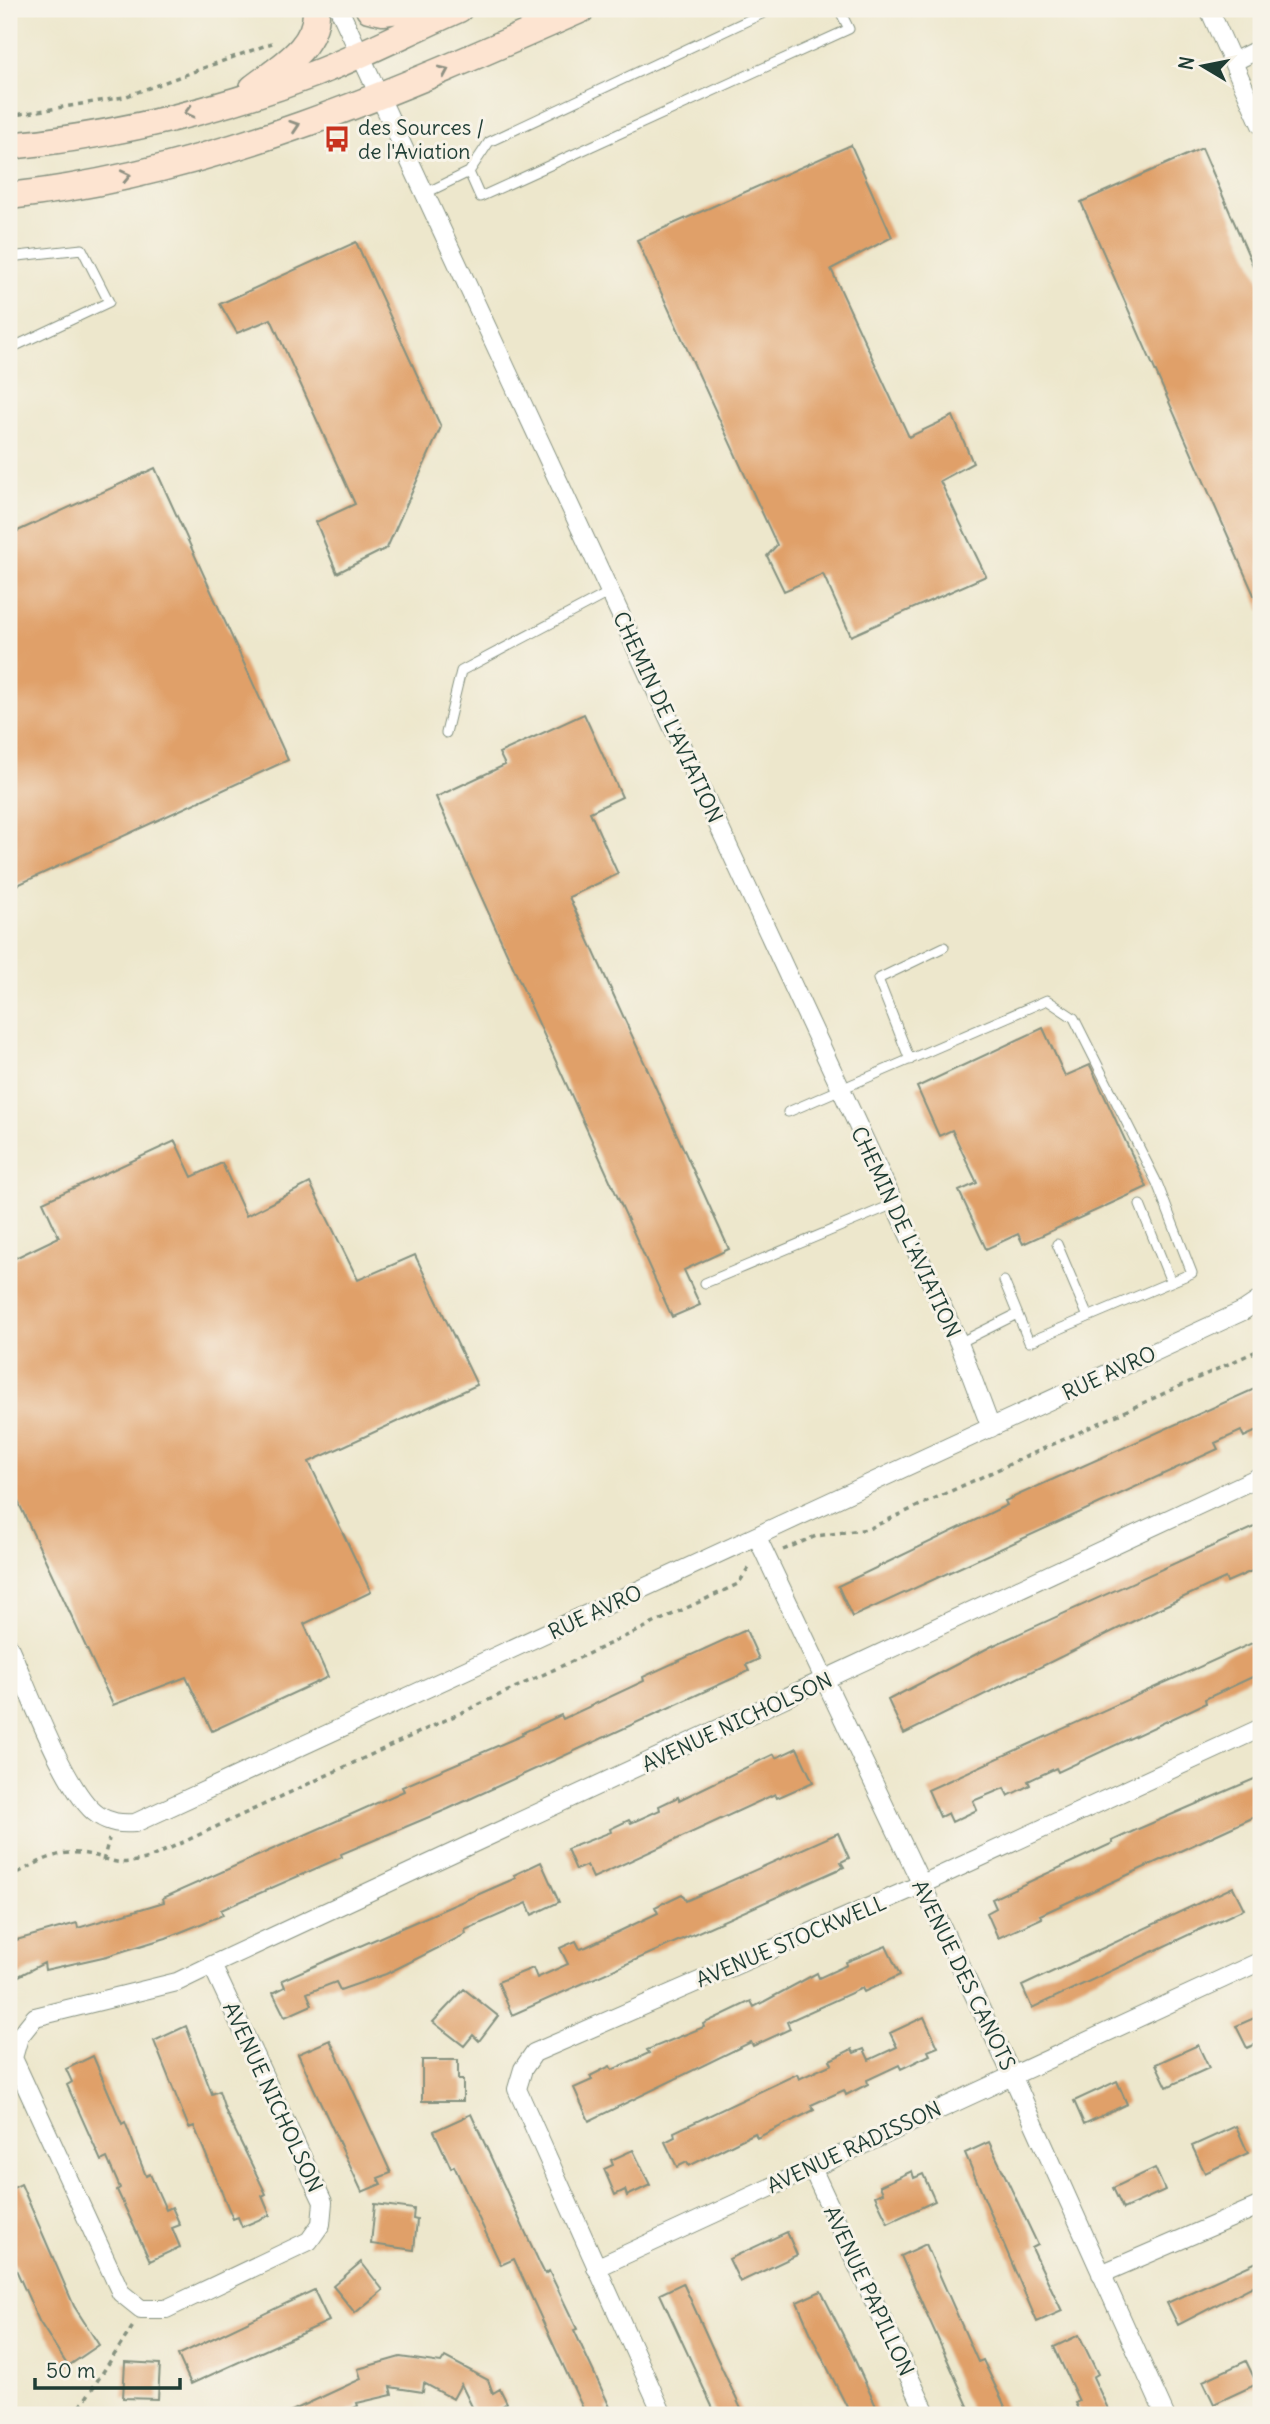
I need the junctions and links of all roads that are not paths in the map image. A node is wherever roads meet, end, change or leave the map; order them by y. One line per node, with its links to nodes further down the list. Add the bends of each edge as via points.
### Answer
1 (316, 9): 14 (main road, via 315,26 305,45)
2 (339, 9): 11 (street, CHEMIN DE L'AVIATION)
3 (369, 9): 4 (main road)
4 (407, 9)
5 (459, 9): 11 (main road)
6 (582, 9): 13 (main road, one-way to 6)
7 (772, 9): 17 (lane, via 489,142)
8 (839, 9): 17 (lane, via 849,29 480,197)
9 (1209, 9): 12 (street)
10 (1261, 48): 12 (street)
11 (360, 54): 13 (street, CHEMIN DE L'AVIATION); 14 (main road)
12 (1233, 62): 15 (street)
13 (380, 96): 18 (street, CHEMIN DE L'AVIATION); 19 (main road, one-way to 13, via 152,170)
14 (241, 98): 16 (main road, one-way to 16, via 109,131)
15 (1261, 125)
16 (9, 146)
17 (470, 172): 18 (lane)
18 (426, 193): 22 (street, CHEMIN DE L'AVIATION)
19 (9, 196)
20 (9, 257): 21 (lane, via 82,249 109,302)
21 (9, 349)
22 (610, 592): 23 (lane, via 461,671); 26 (street, CHEMIN DE L'AVIATION)
23 (446, 733)
24 (944, 947): 25 (lane, via 878,979)
25 (910, 1060): 26 (lane); 32 (lane, via 1046,1000 1074,1018 1157,1183 1192,1273)
26 (839, 1088): 27 (lane); 28 (street, CHEMIN DE L'AVIATION)
27 (788, 1112)
28 (894, 1204): 33 (lane); 37 (street, CHEMIN DE L'AVIATION)
29 (1140, 1205): 32 (lane)
30 (1058, 1244): 36 (lane)
31 (1004, 1281): 35 (lane)
32 (1171, 1282): 36 (lane)
33 (705, 1283)
34 (1261, 1299): 38 (street, RUE AVRO)
35 (1017, 1314): 36 (lane, via 1029,1342); 37 (lane)
36 (1088, 1317)
37 (959, 1343): 38 (street, CHEMIN DE L'AVIATION)
38 (991, 1428): 40 (street, RUE AVRO)
39 (1261, 1476): 42 (street, AVENUE NICHOLSON)
40 (757, 1537): 41 (street, RUE AVRO, via 135,1823 97,1815 76,1791); 42 (street, AVENUE DES CANOTS)
41 (9, 1647)
42 (826, 1680): 44 (street, AVENUE DES CANOTS); 46 (street, AVENUE NICHOLSON)
43 (1261, 1728): 44 (street, AVENUE STOCKWELL)
44 (920, 1885): 47 (street, AVENUE DES CANOTS); 50 (street, AVENUE STOCKWELL, via 534,2053 523,2068 517,2089)
45 (1261, 1961): 47 (street, AVENUE RADISSON)
46 (212, 1965): 46 (street, AVENUE NICHOLSON, via 177,1982 35,2018 19,2037 13,2058 121,2293 141,2309 166,2309 309,2241 321,2224 323,2202)
47 (1012, 2075): 48 (street, AVENUE RADISSON); 51 (street, AVENUE DES CANOTS)
48 (811, 2166): 50 (street, AVENUE RADISSON); 53 (street, AVENUE PAPILLON)
49 (1261, 2205): 51 (street)
50 (596, 2268): 52 (street)
51 (1101, 2274): 54 (street, AVENUE DES CANOTS)
52 (663, 2415)
53 (927, 2415)
54 (1165, 2415)

